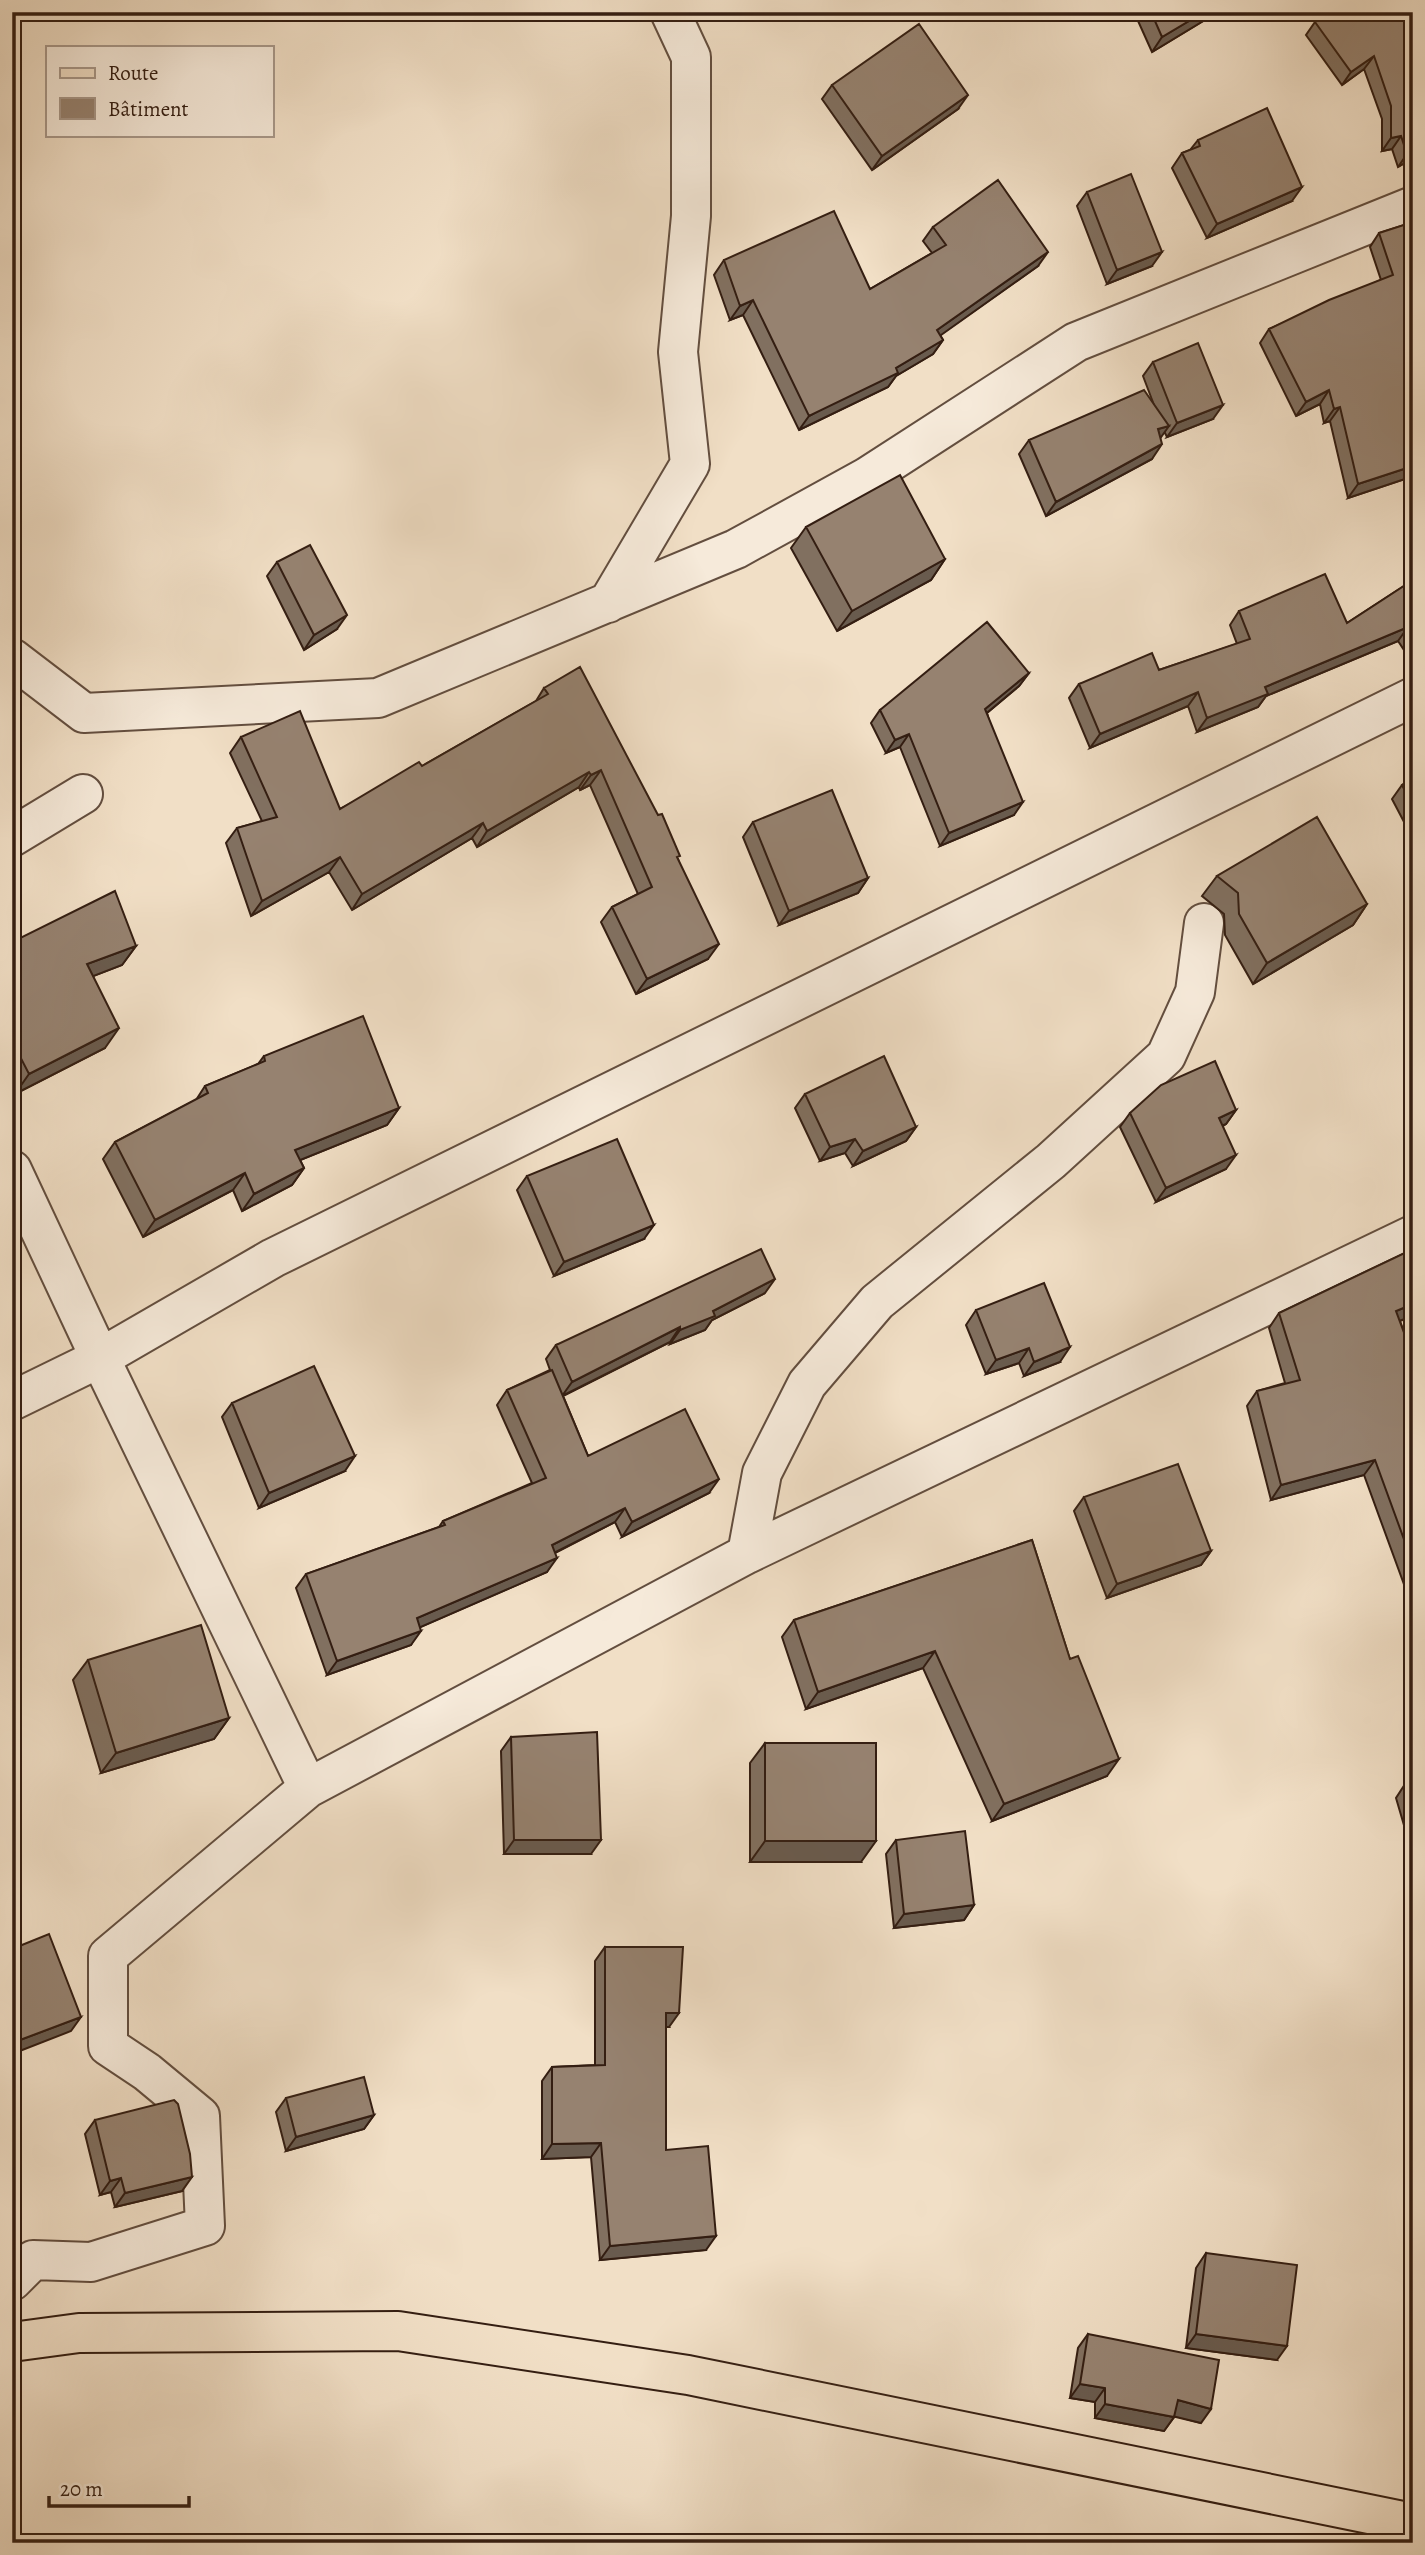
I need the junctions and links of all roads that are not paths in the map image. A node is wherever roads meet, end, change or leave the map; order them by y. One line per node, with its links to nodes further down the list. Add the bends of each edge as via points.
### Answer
1 (670, 12): 3 (street, via 691,57 691,216 678,352 690,464)
2 (1413, 206): 3 (street, via 1076,341 843,490 736,549)
3 (608, 603): 4 (street, via 378,698 84,713)
4 (12, 658)
5 (1413, 697): 11 (street, via 273,1258)
6 (83, 794): 7 (street)
7 (12, 837)
8 (1204, 923): 13 (street, via 1195,992 1166,1056 1051,1161 877,1302 807,1384 762,1473)
9 (12, 1170): 11 (street)
10 (1413, 1235): 13 (street)
11 (100, 1358): 12 (street); 14 (street)
12 (12, 1401)
13 (747, 1554): 14 (street)
14 (308, 1788): 15 (street, via 108,1956 108,2046 200,2116 205,2226 91,2262 33,2260)
15 (12, 2281)
16 (79, 2333): 17 (main road); 18 (main road); 19 (main road, via 398,2331 688,2375)
17 (12, 2342)
18 (12, 2370)
19 (1413, 2523)

